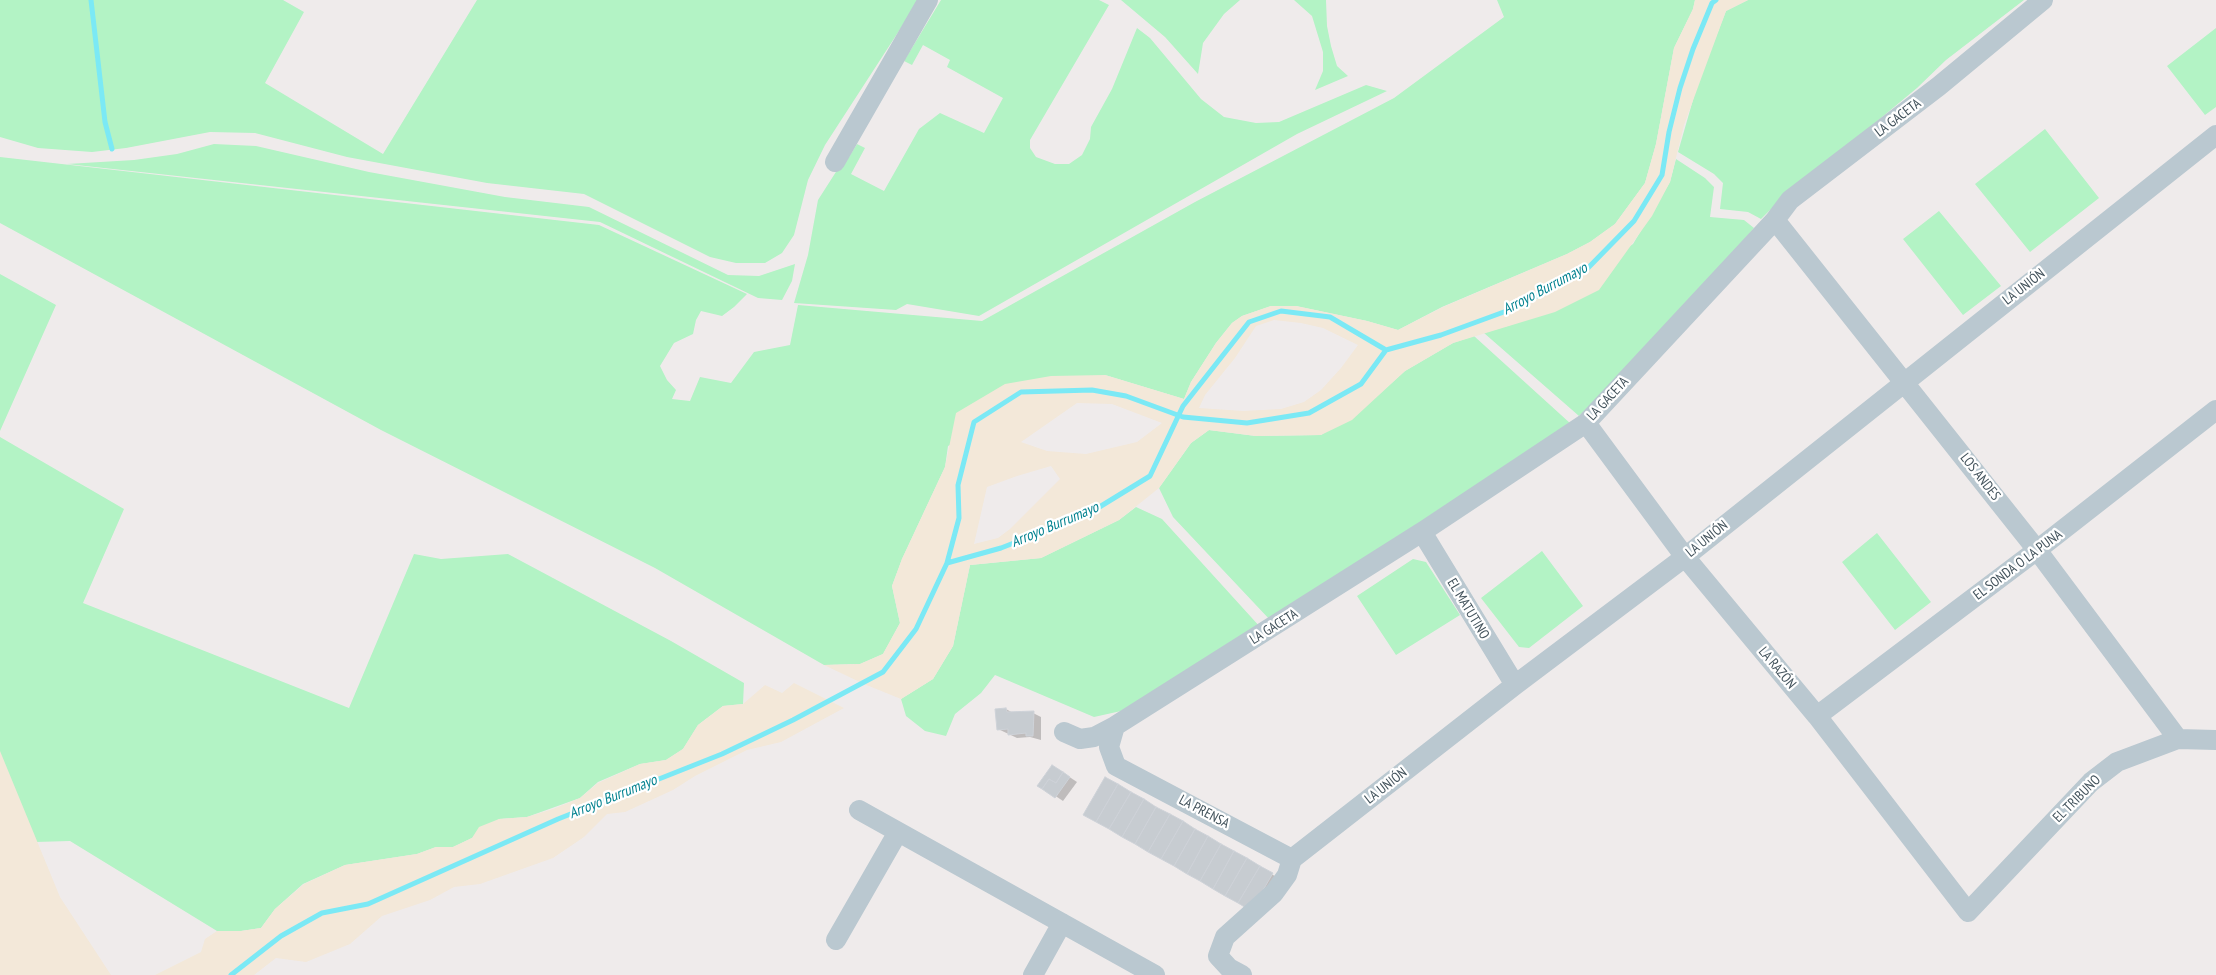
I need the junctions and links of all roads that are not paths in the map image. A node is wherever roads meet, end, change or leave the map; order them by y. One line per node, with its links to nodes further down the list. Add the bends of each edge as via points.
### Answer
1 (928, 0): 4 (street)
2 (2043, 0): 5 (street, LA GACETA, via 1939,86 1790,200)
3 (2216, 135): 6 (street, LA UNIÓN)
4 (835, 162)
5 (1775, 220): 6 (street, LOS ANDES); 8 (street, LA GACETA)
6 (1905, 381): 10 (street, LOS ANDES); 11 (street, LA UNIÓN)
7 (2216, 410): 10 (street, EL SONDA O LA PUNA)
8 (1586, 423): 9 (street, LA GACETA); 11 (street, LA RAZÓN)
9 (1422, 532): 12 (street, EL MATUTINO); 14 (street, LA GACETA)
10 (2038, 550): 13 (street, EL SONDA O LA PUNA); 16 (street, LOS ANDES)
11 (1685, 557): 12 (street, LA UNIÓN); 13 (street, LA RAZÓN)
12 (1515, 685): 20 (street, LA UNIÓN)
13 (1817, 716): 21 (street, LA RAZÓN)
14 (1115, 726): 15 (street, LA GACETA, via 1080,740); 20 (street, LA PRENSA, via 1110,747 1116,766)
15 (1064, 732)
16 (2178, 739): 17 (street, EL TRIBUNO); 21 (street, EL TRIBUNO, via 2117,762 2091,782)
17 (2216, 740)
18 (859, 810): 19 (street)
19 (898, 832): 22 (street); 23 (street)
20 (1292, 859): 26 (street, LA UNIÓN, via 1288,875 1274,893 1225,937 1218,956 1229,968)
21 (1968, 912)
22 (1062, 924): 24 (street); 25 (street)
23 (836, 940)
24 (1033, 975)
25 (1155, 975)
26 (1242, 975)

